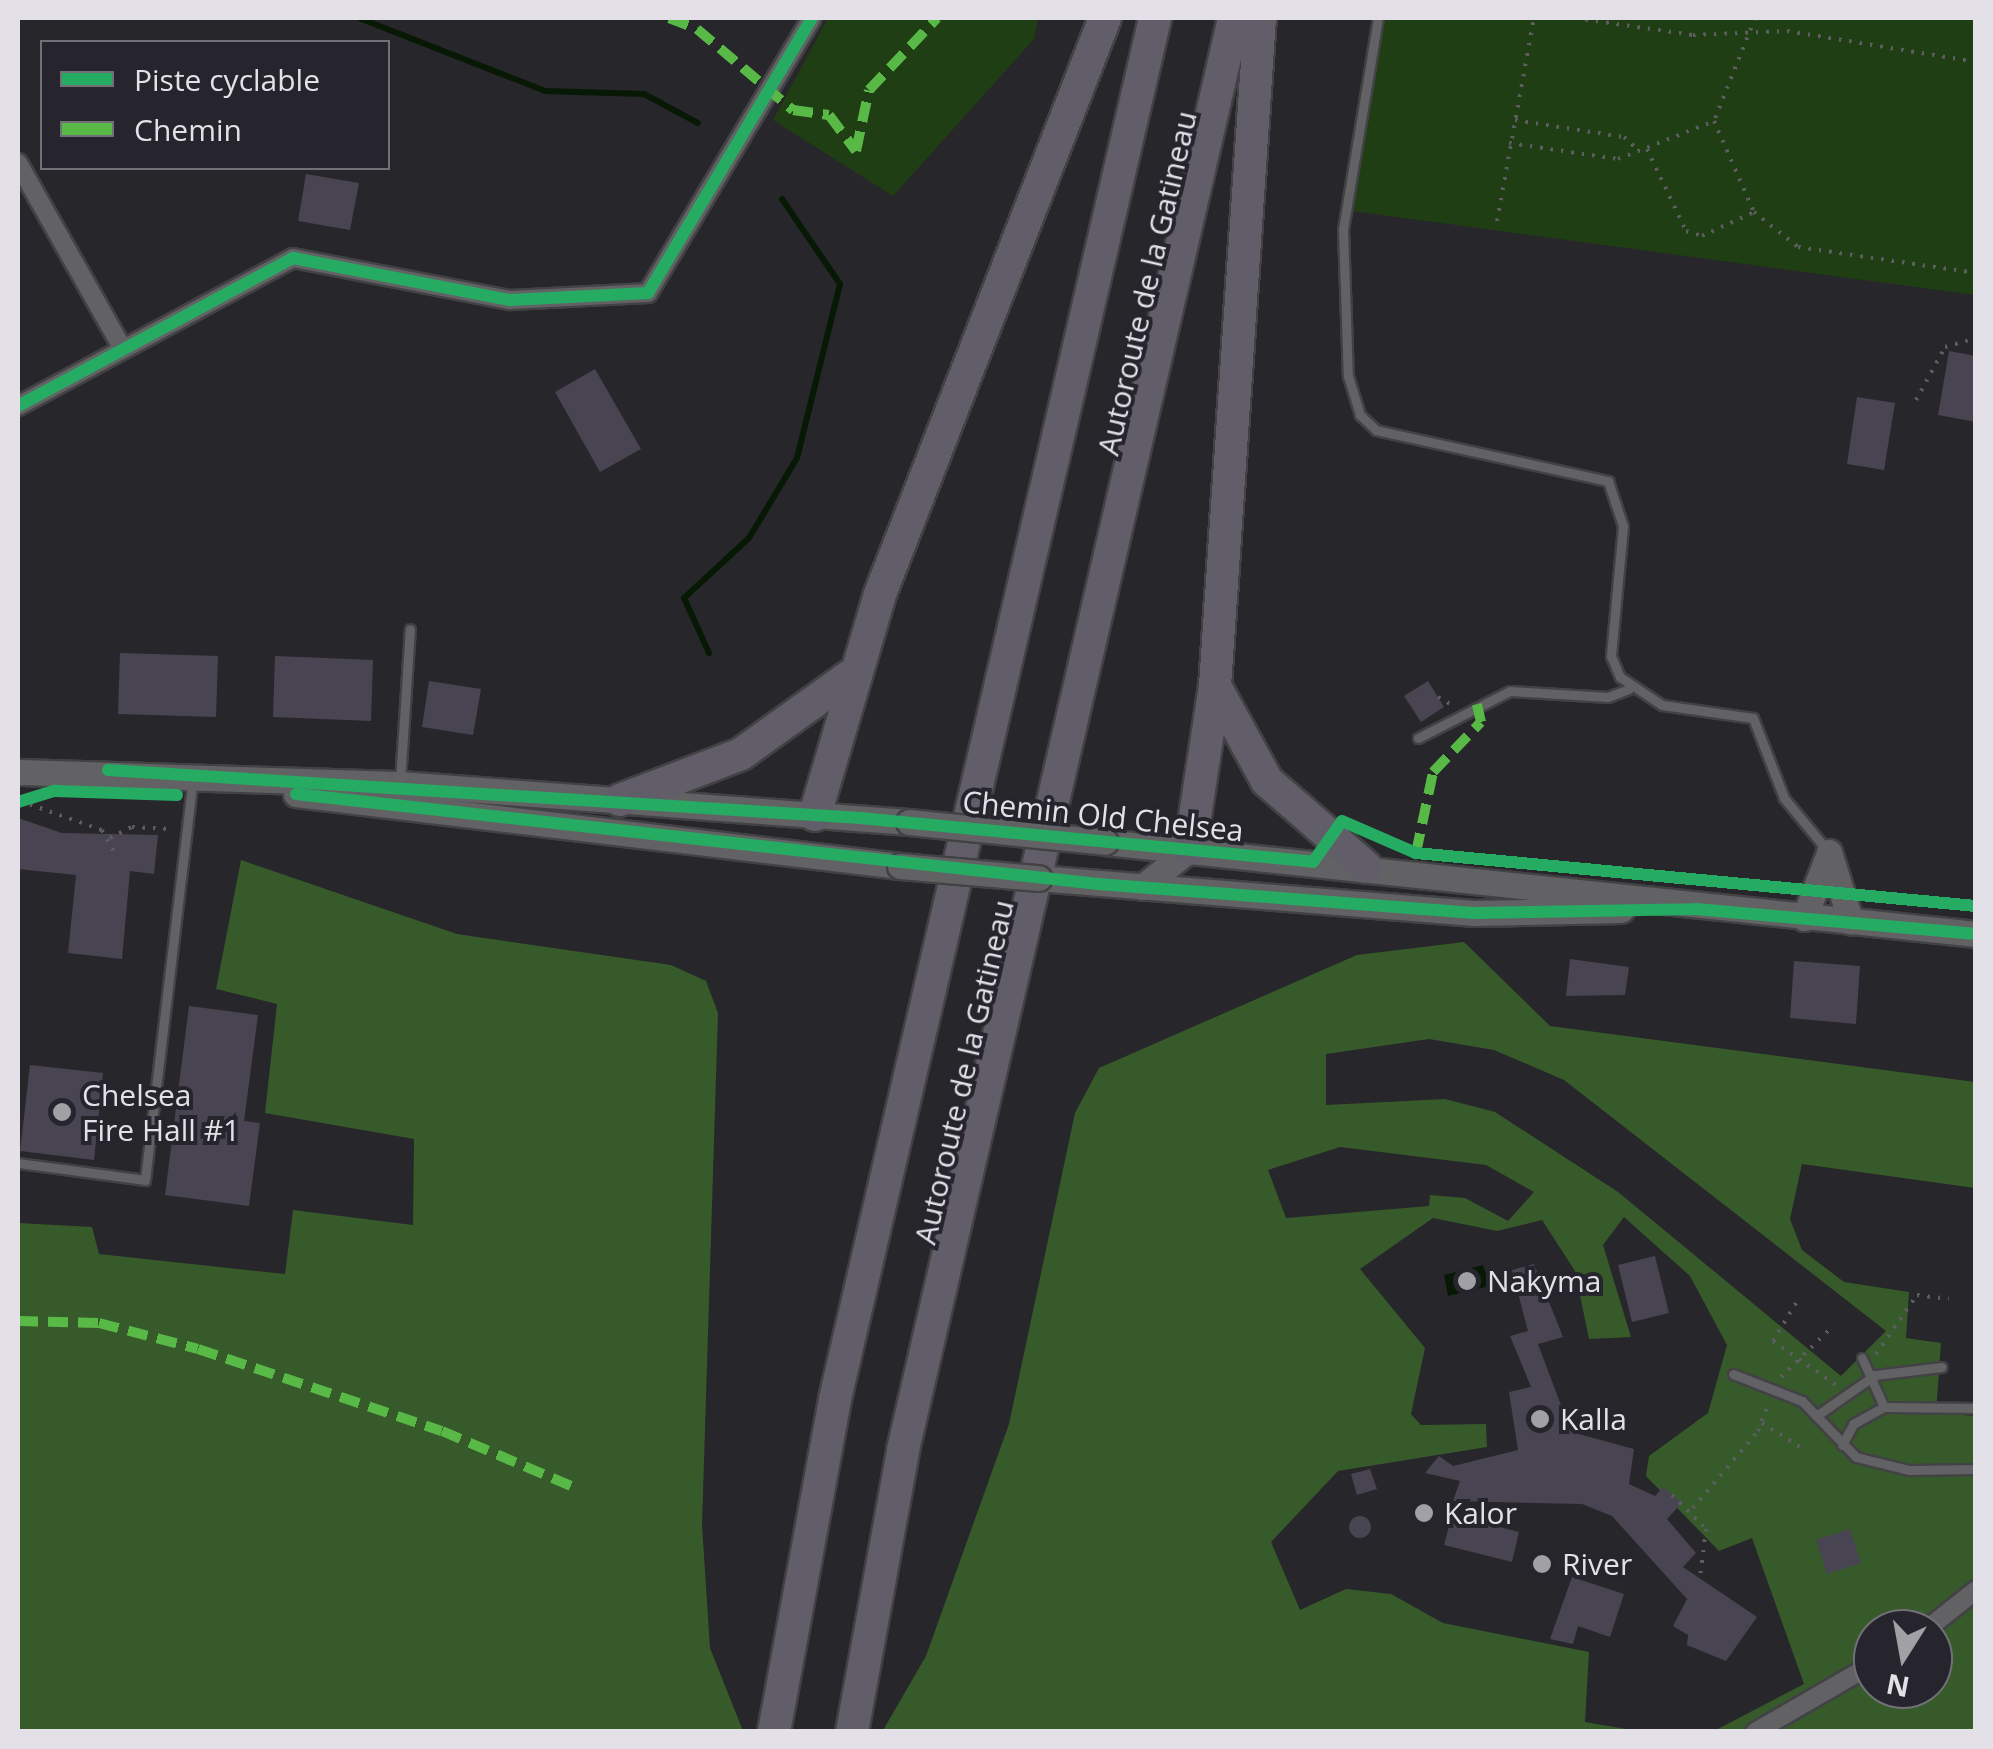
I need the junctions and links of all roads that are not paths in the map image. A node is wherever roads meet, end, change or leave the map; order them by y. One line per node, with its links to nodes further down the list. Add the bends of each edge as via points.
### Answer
1 (812, 18): 8 (street, via 648,293 510,300 292,258)
2 (1105, 18): 11 (highway)
3 (1155, 18): 44 (highway, Autoroute de la Gatineau, via 827,1435)
4 (1234, 18): 45 (highway, Autoroute de la Gatineau, via 902,1450)
5 (1260, 18): 12 (highway)
6 (1378, 18): 13 (lane, via 1343,230 1353,400 1376,430 1608,481 1623,526 1612,656)
7 (18, 163): 8 (street)
8 (121, 346): 9 (street)
9 (18, 406)
10 (410, 628): 19 (lane)
11 (850, 676): 20 (highway, via 741,754); 21 (highway)
12 (1215, 686): 22 (highway); 25 (highway, via 1266,781)
13 (1629, 688): 14 (lane, via 1608,697 1510,691); 23 (lane, via 1662,705 1753,718 1784,798)
14 (1418, 738)
15 (18, 754): 16 (street, Chemin Old Chelsea)
16 (108, 770): 17 (street, Chemin Old Chelsea); 18 (street, Chemin Old Chelsea)
17 (18, 772)
18 (193, 776): 19 (street, Chemin Old Chelsea); 24 (street, Chemin Old Chelsea, via 398,811); 31 (lane, via 146,1180)
19 (400, 784): 20 (street, Chemin Old Chelsea)
20 (620, 800): 21 (street, Chemin Old Chelsea)
21 (815, 815): 22 (street, Chemin Old Chelsea, bridge); 24 (street)
22 (1190, 849): 25 (street, Chemin Old Chelsea); 26 (street)
23 (1829, 852): 28 (street); 29 (street)
24 (828, 858): 26 (street, Chemin Old Chelsea, bridge)
25 (1366, 868): 27 (street, Chemin Old Chelsea)
26 (1142, 887): 27 (street, Chemin Old Chelsea, via 1474,913)
27 (1696, 909): 28 (street, Chemin Old Chelsea)
28 (1804, 918): 29 (street, Chemin Old Chelsea)
29 (1851, 922): 30 (street, Chemin Old Chelsea)
30 (1976, 934)
31 (18, 1163)
32 (1864, 1361): 35 (lane)
33 (1942, 1368): 35 (lane)
34 (1733, 1374): 38 (lane)
35 (1875, 1376): 36 (lane); 38 (lane)
36 (1884, 1406): 37 (lane); 39 (lane, via 1853,1424)
37 (1976, 1408)
38 (1819, 1414): 39 (lane)
39 (1842, 1445): 40 (lane, via 1883,1465)
40 (1976, 1469)
41 (1976, 1590): 42 (street)
42 (1952, 1609)
43 (1853, 1676): 46 (street)
44 (774, 1732)
45 (852, 1732)
46 (1755, 1732)

